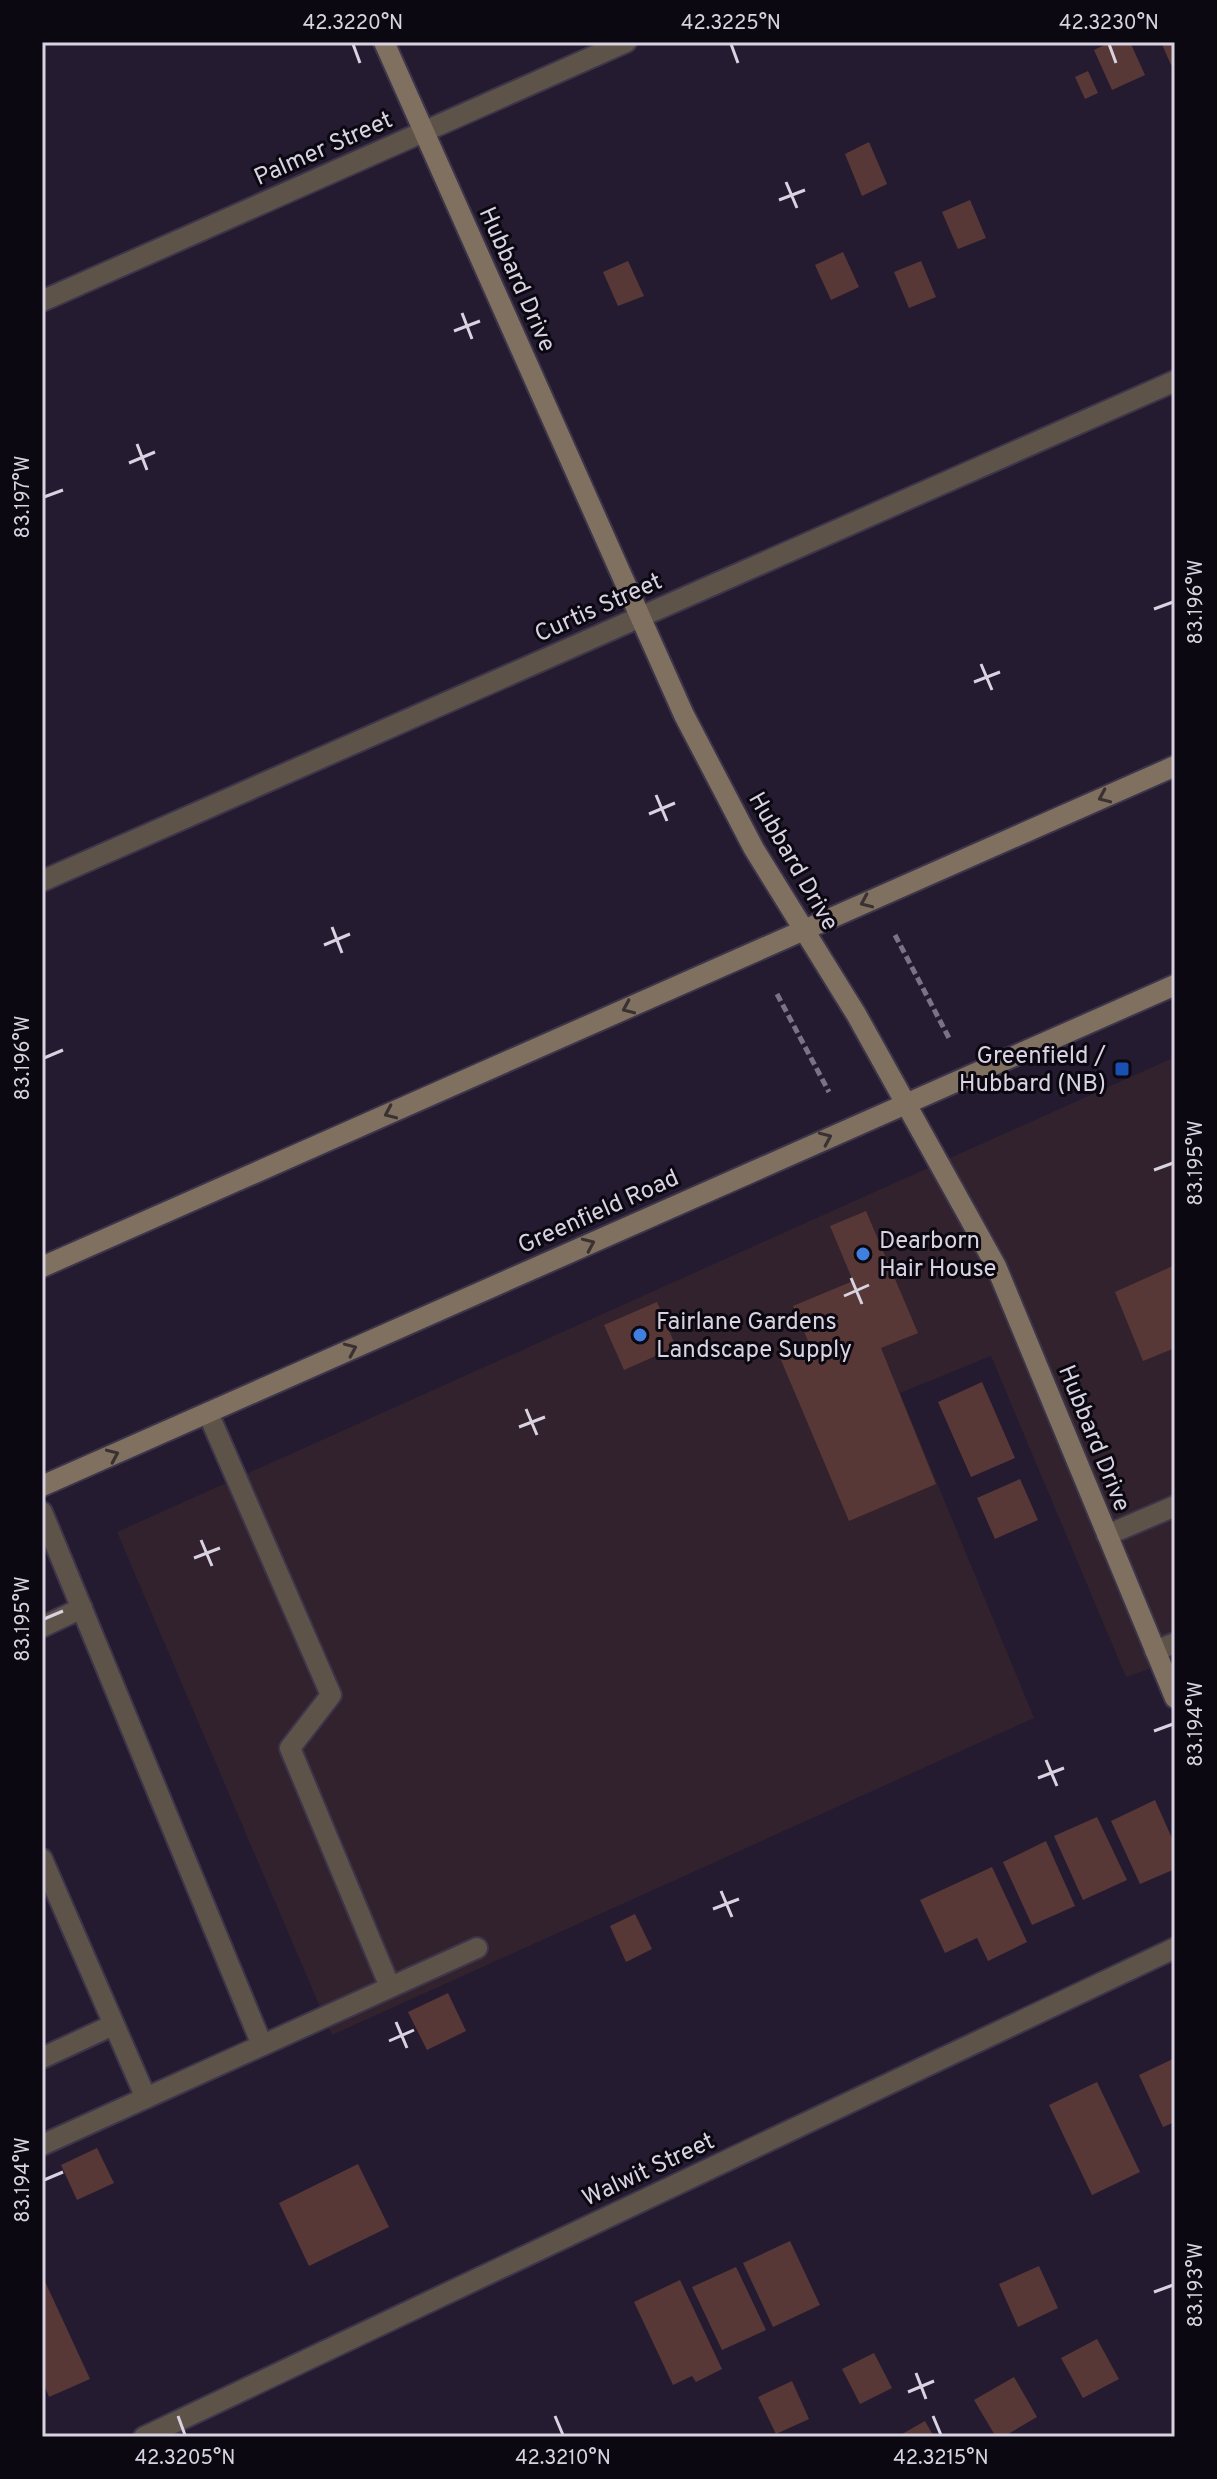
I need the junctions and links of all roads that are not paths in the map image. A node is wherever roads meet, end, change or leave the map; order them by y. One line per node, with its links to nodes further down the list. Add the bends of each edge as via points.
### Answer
1 (384, 42): 3 (main road, Hubbard Drive)
2 (626, 42): 3 (street, Palmer Street)
3 (424, 132): 4 (street, Palmer Street); 6 (main road, Hubbard Drive)
4 (42, 301)
5 (1175, 381): 6 (street, Curtis Street)
6 (640, 617): 8 (street, Curtis Street); 9 (main road, Hubbard Drive, via 684,715)
7 (1175, 766): 9 (main road, one-way to 9)
8 (42, 881)
9 (804, 930): 11 (main road, Hubbard Drive); 12 (main road, one-way to 12)
10 (1175, 985): 11 (main road, Greenfield Road)
11 (906, 1104): 13 (main road, Greenfield Road, one-way to 11); 17 (main road, Hubbard Drive, via 996,1266)
12 (42, 1267)
13 (208, 1413): 14 (main road, Greenfield Road, one-way to 13); 26 (street, via 331,1695 290,1748)
14 (42, 1486)
15 (1175, 1506): 17 (street)
16 (42, 1512): 18 (street)
17 (1107, 1535): 21 (main road, Hubbard Drive)
18 (82, 1608): 19 (street); 28 (street)
19 (42, 1627)
20 (1175, 1643): 21 (street)
21 (1155, 1651): 22 (main road, Hubbard Drive)
22 (1175, 1698)
23 (42, 1859): 27 (street)
24 (477, 1948): 26 (street)
25 (1175, 1948): 32 (street, Walwit Street)
26 (390, 1987): 28 (street)
27 (113, 2025): 29 (street); 30 (street)
28 (262, 2045): 30 (street)
29 (42, 2058)
30 (146, 2098): 31 (street)
31 (42, 2145)
32 (144, 2437)

